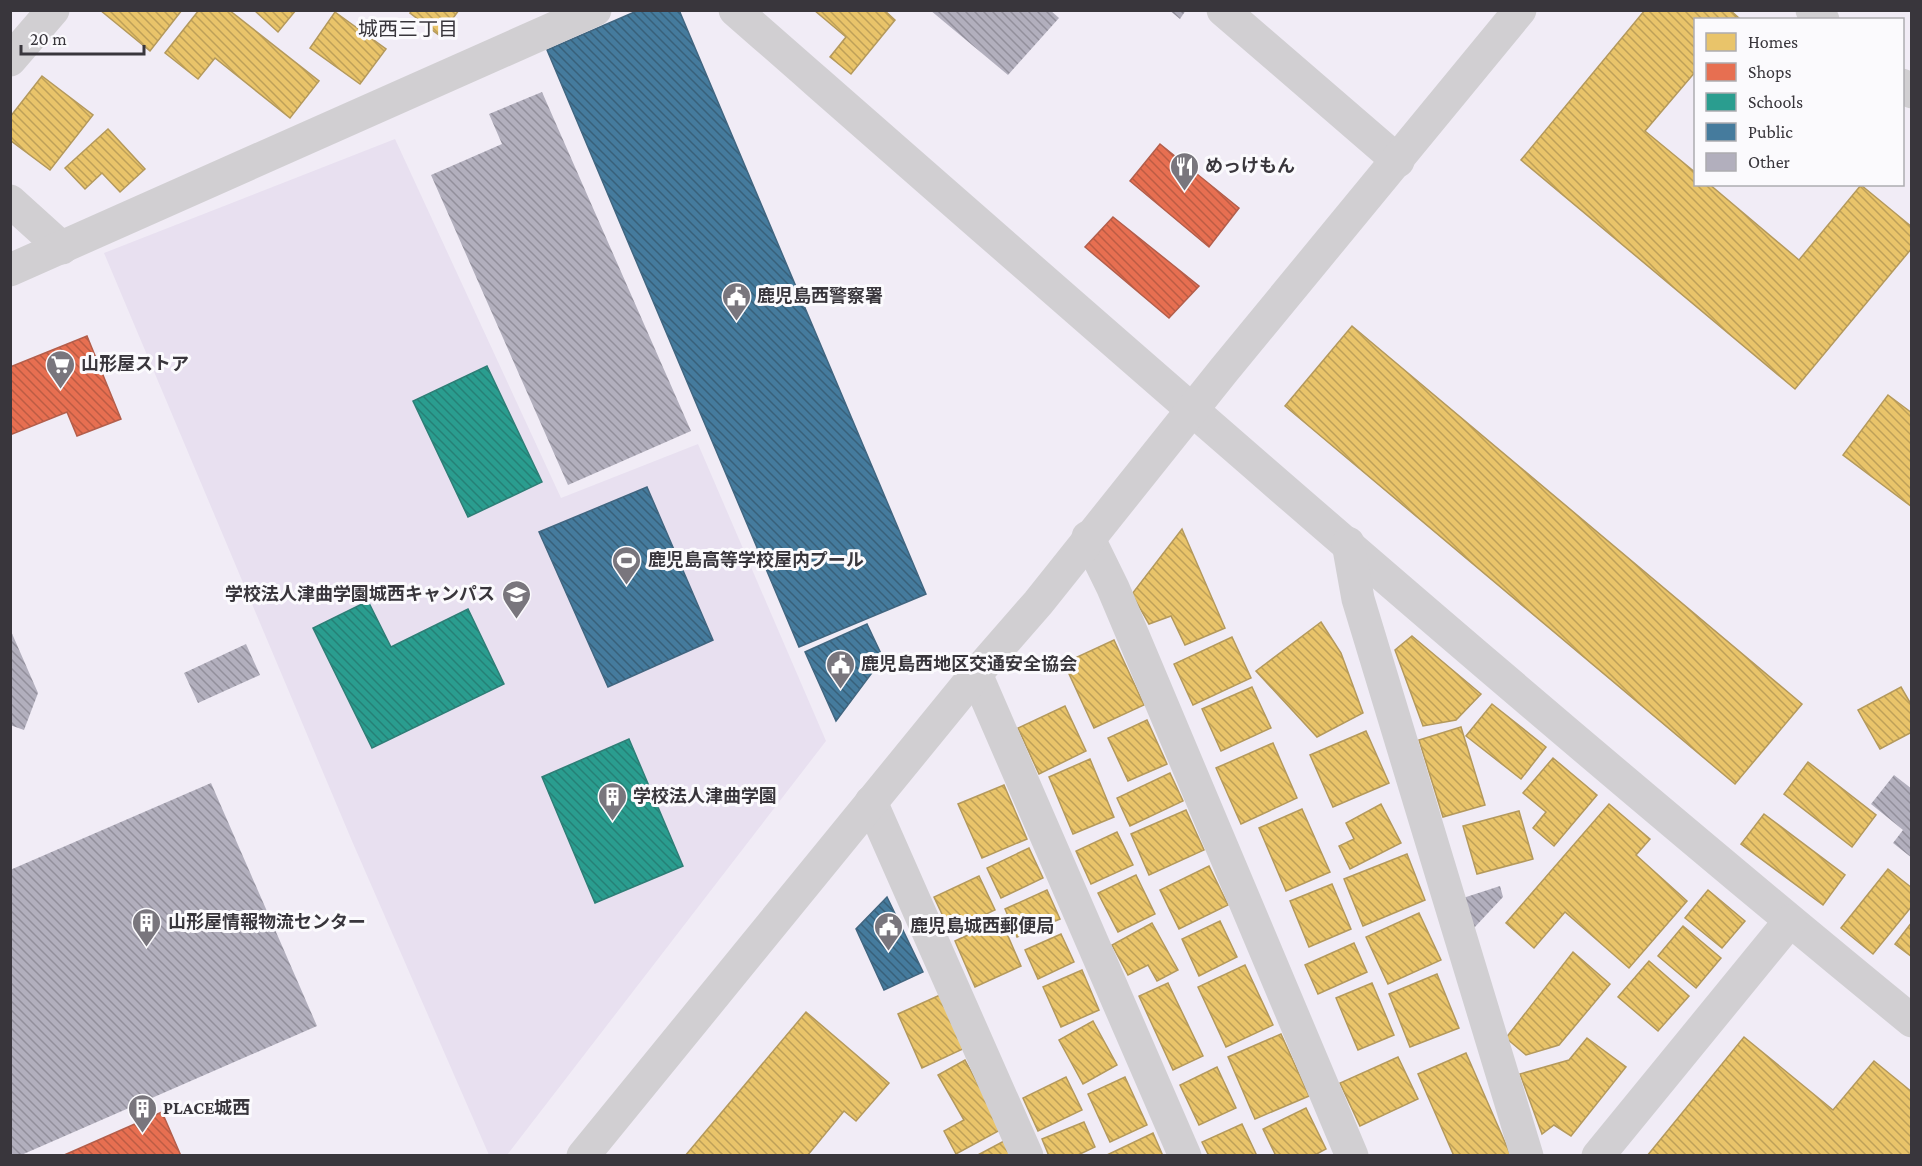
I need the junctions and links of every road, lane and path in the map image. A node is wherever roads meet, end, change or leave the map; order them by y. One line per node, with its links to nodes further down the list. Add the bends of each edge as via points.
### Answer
1 (53, 10): 6 (street)
2 (595, 10): 9 (street)
3 (735, 10): 11 (street)
4 (1223, 10): 7 (street)
5 (1520, 10): 7 (street)
6 (10, 60)
7 (1398, 161): 11 (street)
8 (10, 201): 9 (street)
9 (62, 248): 10 (street)
10 (10, 270)
11 (1193, 409): 12 (street); 13 (street)
12 (1088, 537): 14 (street, via 1038,603); 21 (street)
13 (1348, 543): 16 (street); 22 (street, via 1358,599)
14 (976, 674): 15 (street); 20 (street)
15 (871, 802): 18 (street); 19 (street)
16 (1790, 921): 17 (street); 23 (street)
17 (1911, 1021)
18 (583, 1155)
19 (1027, 1155)
20 (1185, 1155)
21 (1352, 1155)
22 (1527, 1155)
23 (1598, 1155)

